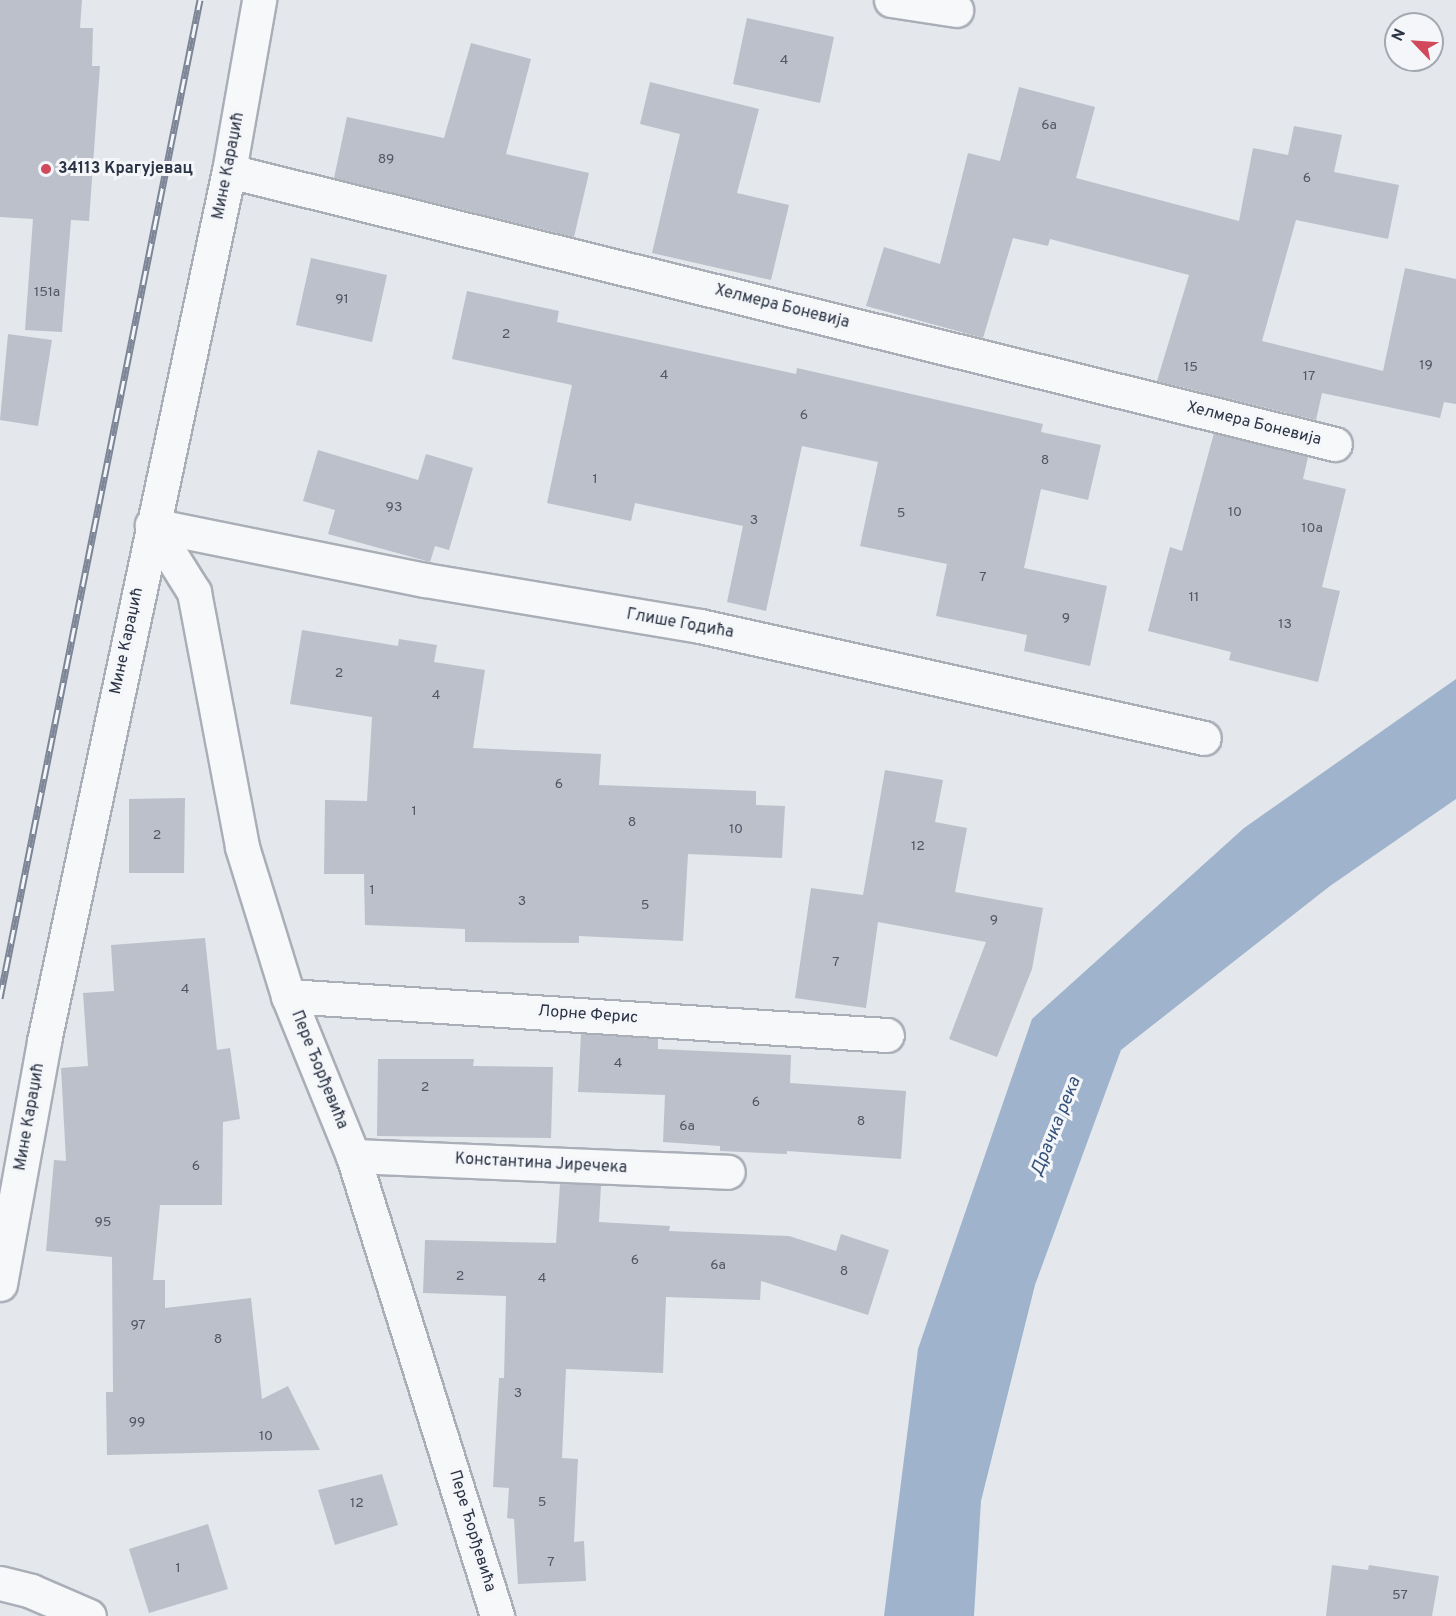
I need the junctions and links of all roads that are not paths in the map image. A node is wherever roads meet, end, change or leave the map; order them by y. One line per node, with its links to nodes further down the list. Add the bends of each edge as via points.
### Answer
1 (259, 0): 4 (street, Мине Караџић)
2 (891, 0): 3 (street)
3 (956, 10)
4 (229, 171): 5 (street, Хелмера Боневија); 6 (street, Мине Караџић)
5 (1335, 444)
6 (152, 525): 7 (street, Глише Годића, via 425,580 700,626); 8 (street, Пере Ђорђевића, via 194,592 242,847); 12 (street, Мине Караџић, via 44,1041)
7 (1204, 738)
8 (288, 996): 9 (street, Лорне Ферис); 10 (street, Пере Ђорђевића)
9 (887, 1035)
10 (353, 1156): 11 (street, Константина Јиречека); 15 (street, Пере Ђорђевића)
11 (728, 1172)
12 (0, 1284)
13 (0, 1583): 14 (street, via 31,1591)
14 (89, 1616)
15 (497, 1616)

